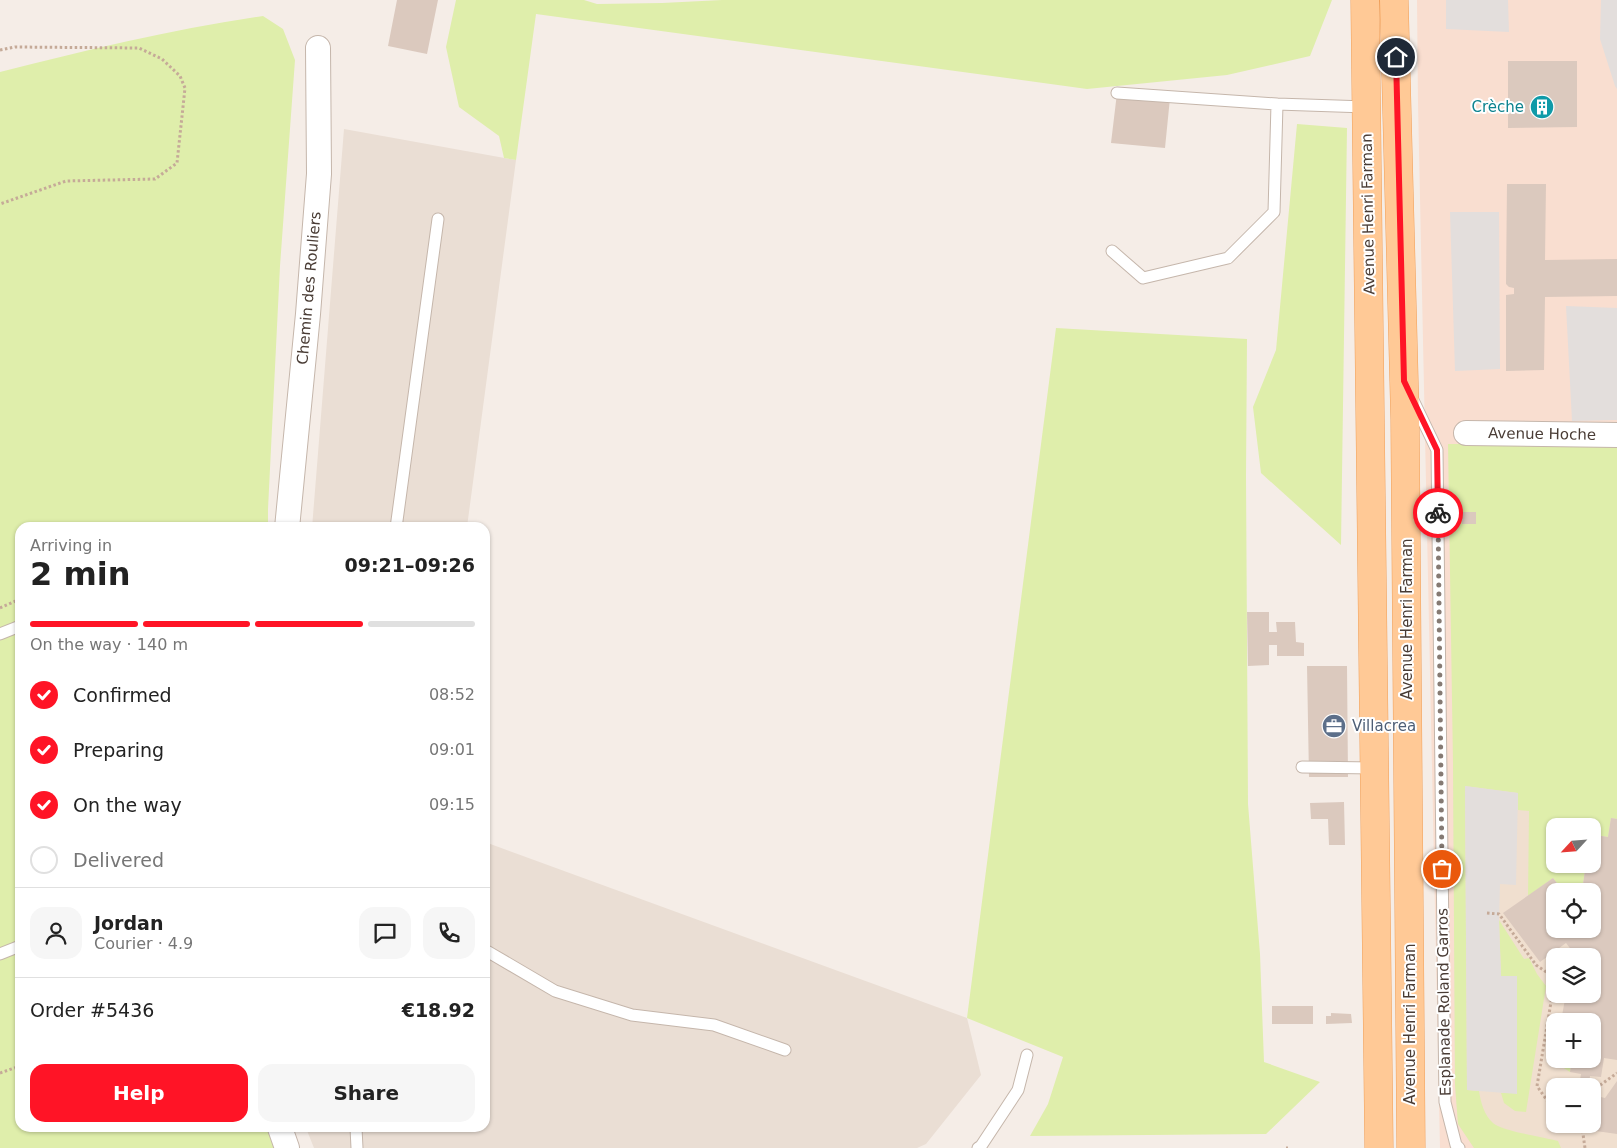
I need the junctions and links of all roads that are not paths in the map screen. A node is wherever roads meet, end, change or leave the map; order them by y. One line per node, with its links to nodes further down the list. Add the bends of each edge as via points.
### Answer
1 (1365, 0): 6 (main road, Avenue Henri Farman)
2 (1394, 0): 9 (main road, Avenue Henri Farman)
3 (318, 48): 12 (street, Chemin des Rouliers, via 319,174)
4 (1116, 93): 5 (lane)
5 (1277, 104): 6 (lane); 8 (lane, via 1274,212 1228,258 1143,278)
6 (1366, 107): 17 (main road, Avenue Henri Farman)
7 (438, 219): 13 (lane)
8 (1112, 251)
9 (1404, 381): 29 (main road, Avenue Henri Farman); 30 (lane, Esplanade Roland Garros, via 1437,450 1444,1102)
10 (1466, 433): 11 (street, Avenue Hoche)
11 (1617, 435)
12 (288, 522)
13 (397, 522)
14 (15, 628): 15 (lane)
15 (0, 634)
16 (1302, 768): 17 (lane)
17 (1374, 768): 28 (main road, Avenue Henri Farman)
18 (15, 948): 20 (lane)
19 (490, 953): 21 (lane, via 555,991 632,1014 714,1025)
20 (0, 954)
21 (785, 1050)
22 (1027, 1055): 25 (lane, via 1018,1090)
23 (281, 1132): 26 (street)
24 (356, 1132): 27 (lane)
25 (982, 1147)
26 (287, 1148)
27 (357, 1148)
28 (1379, 1148)
29 (1411, 1148)
30 (1459, 1148)

